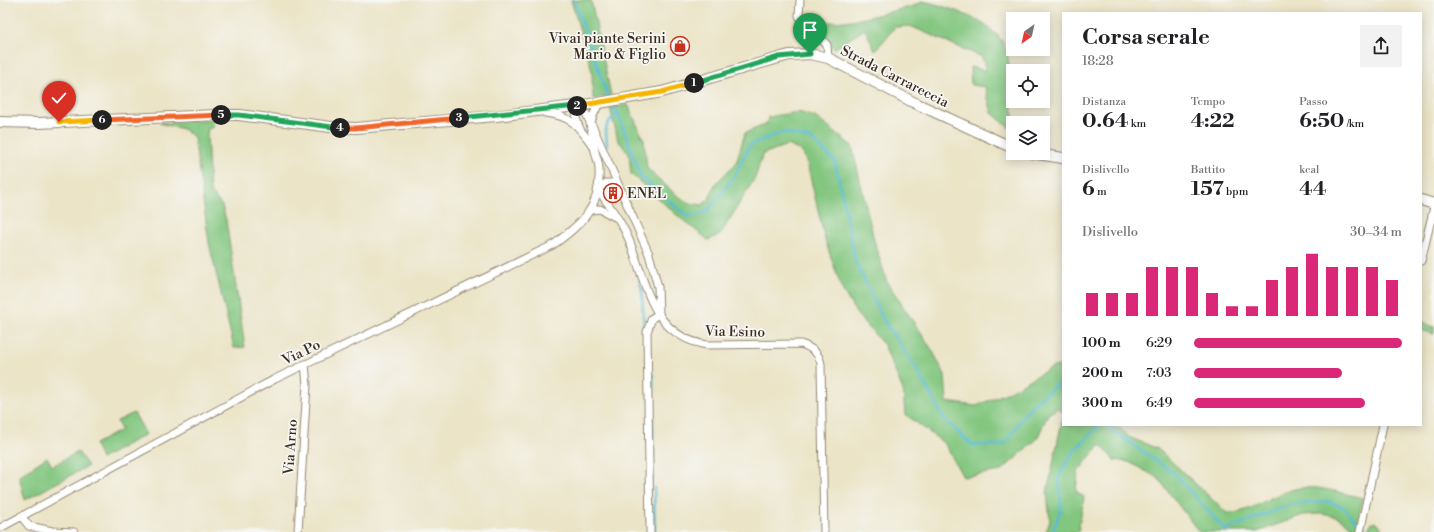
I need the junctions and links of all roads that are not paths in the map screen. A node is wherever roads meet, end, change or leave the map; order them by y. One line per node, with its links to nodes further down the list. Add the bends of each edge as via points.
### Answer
1 (800, 0): 2 (street, via 799,16 827,45)
2 (828, 58): 3 (main road, Strada Carrareccia, via 810,54 789,55 662,92); 9 (main road, Strada Carrareccia, via 913,102)
3 (600, 103): 4 (main road, Strada Carrareccia); 7 (street)
4 (580, 106): 5 (main road, Strada Carrareccia); 7 (street, via 588,114); 8 (street, via 576,119)
5 (535, 111): 6 (main road, Strada Carrareccia, via 356,128 239,115 39,123); 8 (street, via 564,116)
6 (0, 122)
7 (591, 123): 10 (street, Via Po); 13 (street)
8 (580, 129): 10 (street)
9 (1006, 145)
10 (594, 148): 14 (street, Via Po, via 599,169)
11 (1050, 156): 12 (main road)
12 (1062, 158)
13 (618, 186): 14 (street, via 606,183); 21 (street, via 649,254 658,287)
14 (598, 189): 18 (street, Via Po); 19 (street, Via Esino)
15 (1422, 200): 16 (main road)
16 (1434, 204)
17 (1434, 208): 20 (street)
18 (591, 210): 19 (street, via 604,210); 22 (street, Via Po, via 582,223 553,245)
19 (618, 220): 21 (street, Via Esino, via 634,252 649,299)
20 (1422, 258)
21 (659, 314): 28 (street, via 652,318 648,332); 29 (street, Via Esino, via 678,335 695,343 801,344 817,354 821,364)
22 (305, 364): 24 (street, Via Po); 27 (street, Via Arno, via 308,385)
23 (1383, 426): 30 (street)
24 (21, 516): 25 (street, Via Po); 26 (street, via 29,526)
25 (0, 528)
26 (74, 532)
27 (298, 532)
28 (650, 532)
29 (824, 532)
30 (1360, 532)

